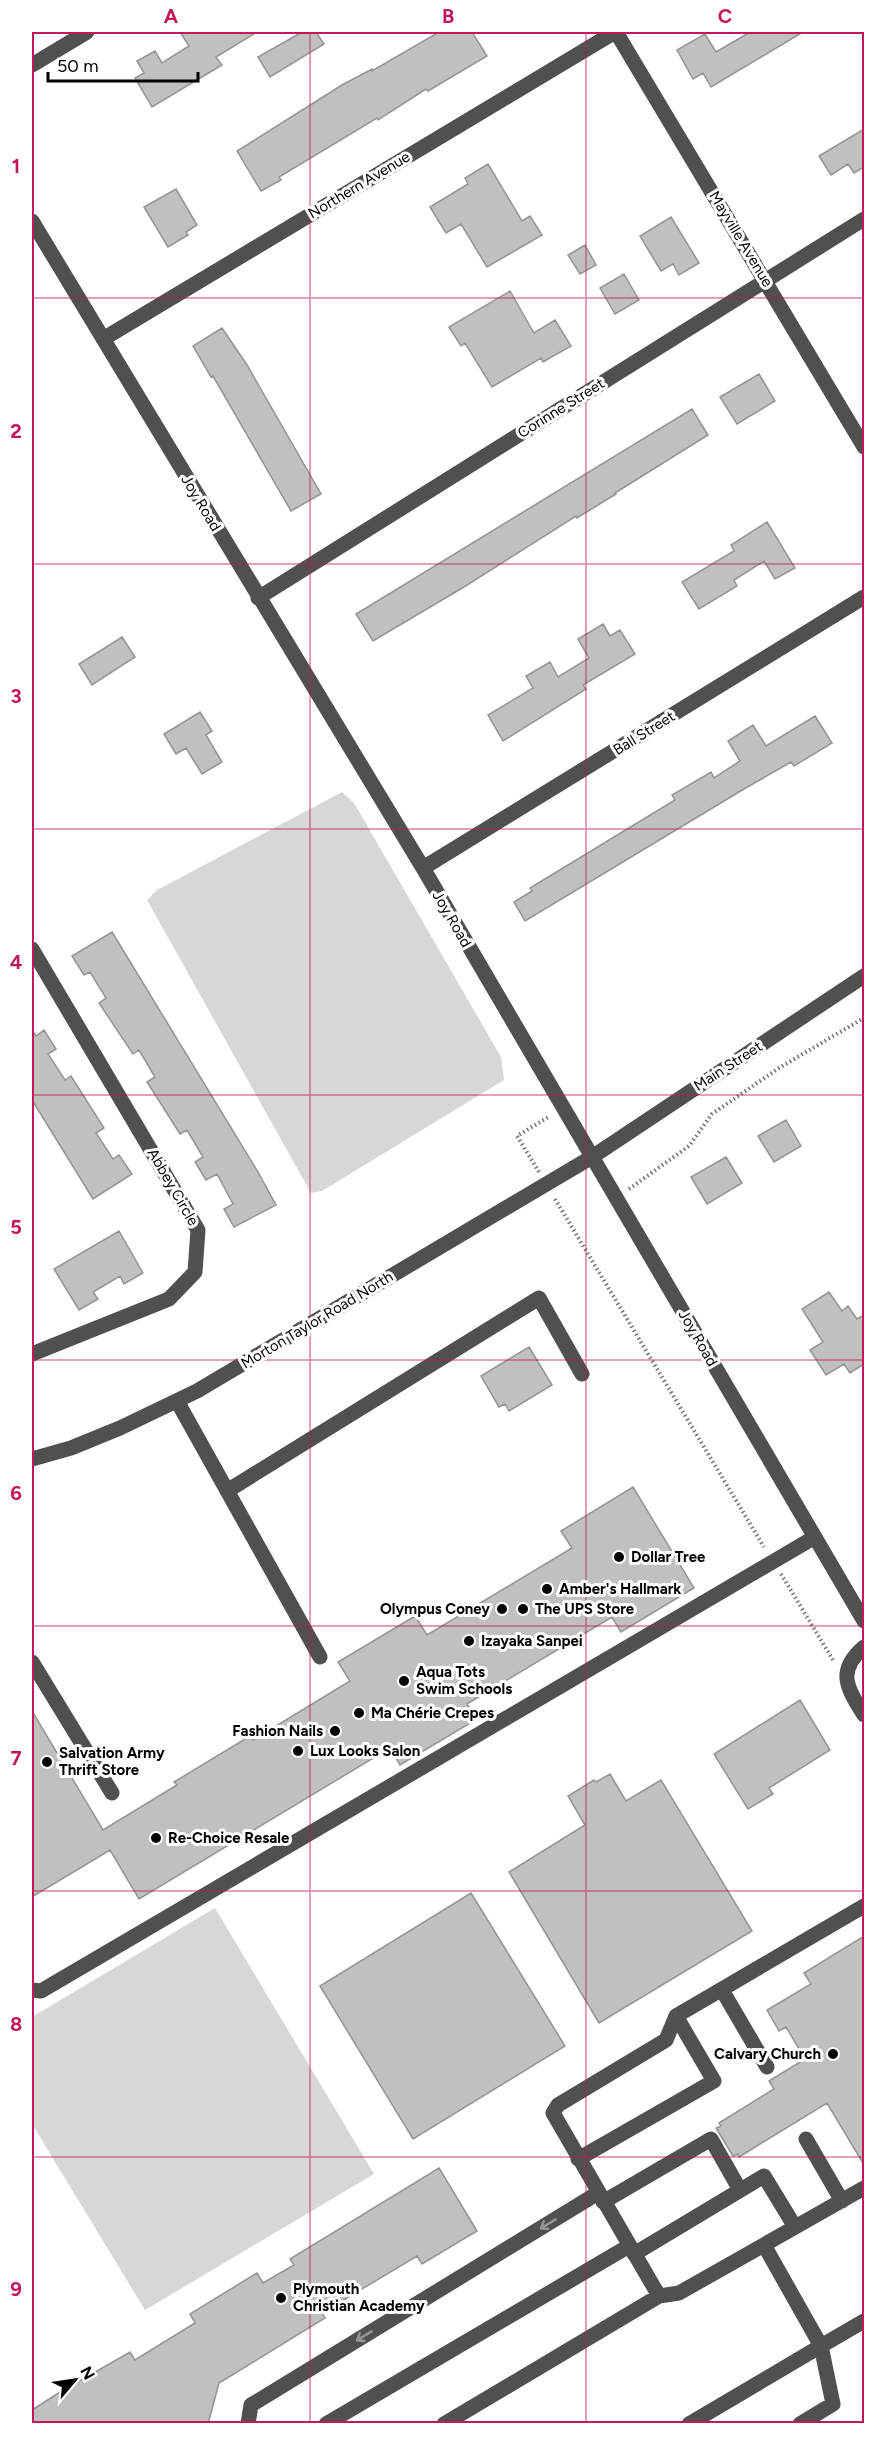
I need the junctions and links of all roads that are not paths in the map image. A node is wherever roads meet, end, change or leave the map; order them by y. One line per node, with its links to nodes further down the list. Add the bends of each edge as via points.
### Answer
1 (87, 32): 3 (street)
2 (616, 32): 6 (street, Mayville Avenue); 7 (street, Northern Avenue)
3 (32, 65)
4 (864, 219): 6 (street, Corinne Street)
5 (32, 222): 7 (street, Joy Road)
6 (765, 279): 8 (street, Mayville Avenue); 10 (street, Corinne Street)
7 (103, 339): 10 (street, Joy Road)
8 (864, 447)
9 (864, 597): 11 (street, Ball Street)
10 (258, 598): 11 (street, Joy Road)
11 (423, 868): 14 (street, Joy Road)
12 (32, 949): 15 (street, Abbey Circle, via 198,1230 195,1272 169,1299)
13 (864, 976): 14 (street, Main Street)
14 (592, 1157): 17 (street, Morton Taylor Road North); 20 (street, Joy Road)
15 (32, 1354)
16 (582, 1374): 19 (street, via 539,1298)
17 (177, 1401): 18 (street, Morton Taylor Road North, via 71,1448); 19 (street)
18 (32, 1459)
19 (228, 1491): 23 (street)
20 (815, 1537): 21 (street, Joy Road); 28 (street, via 41,1991)
21 (864, 1621)
22 (864, 1647): 25 (street, via 852,1657 846,1671)
23 (320, 1657)
24 (32, 1662): 26 (street)
25 (864, 1716)
26 (112, 1793)
27 (864, 1906): 29 (street)
28 (32, 1990)
29 (722, 1990): 30 (street); 31 (street)
30 (676, 2016): 33 (street, via 666,2040 558,2105 553,2113); 33 (street, via 714,2081)
31 (767, 2067)
32 (806, 2139): 37 (street)
33 (578, 2159): 36 (street)
34 (864, 2188): 37 (street)
35 (740, 2190): 36 (street, via 711,2139); 38 (street, via 764,2176); 40 (street)
36 (600, 2198): 40 (street); 44 (street, one-way to 44, via 251,2404)
37 (842, 2201): 38 (street)
38 (795, 2227): 39 (street)
39 (764, 2245): 41 (street, via 679,2293); 43 (street)
40 (632, 2250): 41 (street); 45 (street)
41 (659, 2296): 46 (street)
42 (864, 2321): 43 (street)
43 (821, 2346): 47 (street); 48 (street, via 833,2404)
44 (248, 2424)
45 (326, 2424)
46 (444, 2424)
47 (689, 2424)
48 (800, 2424)

